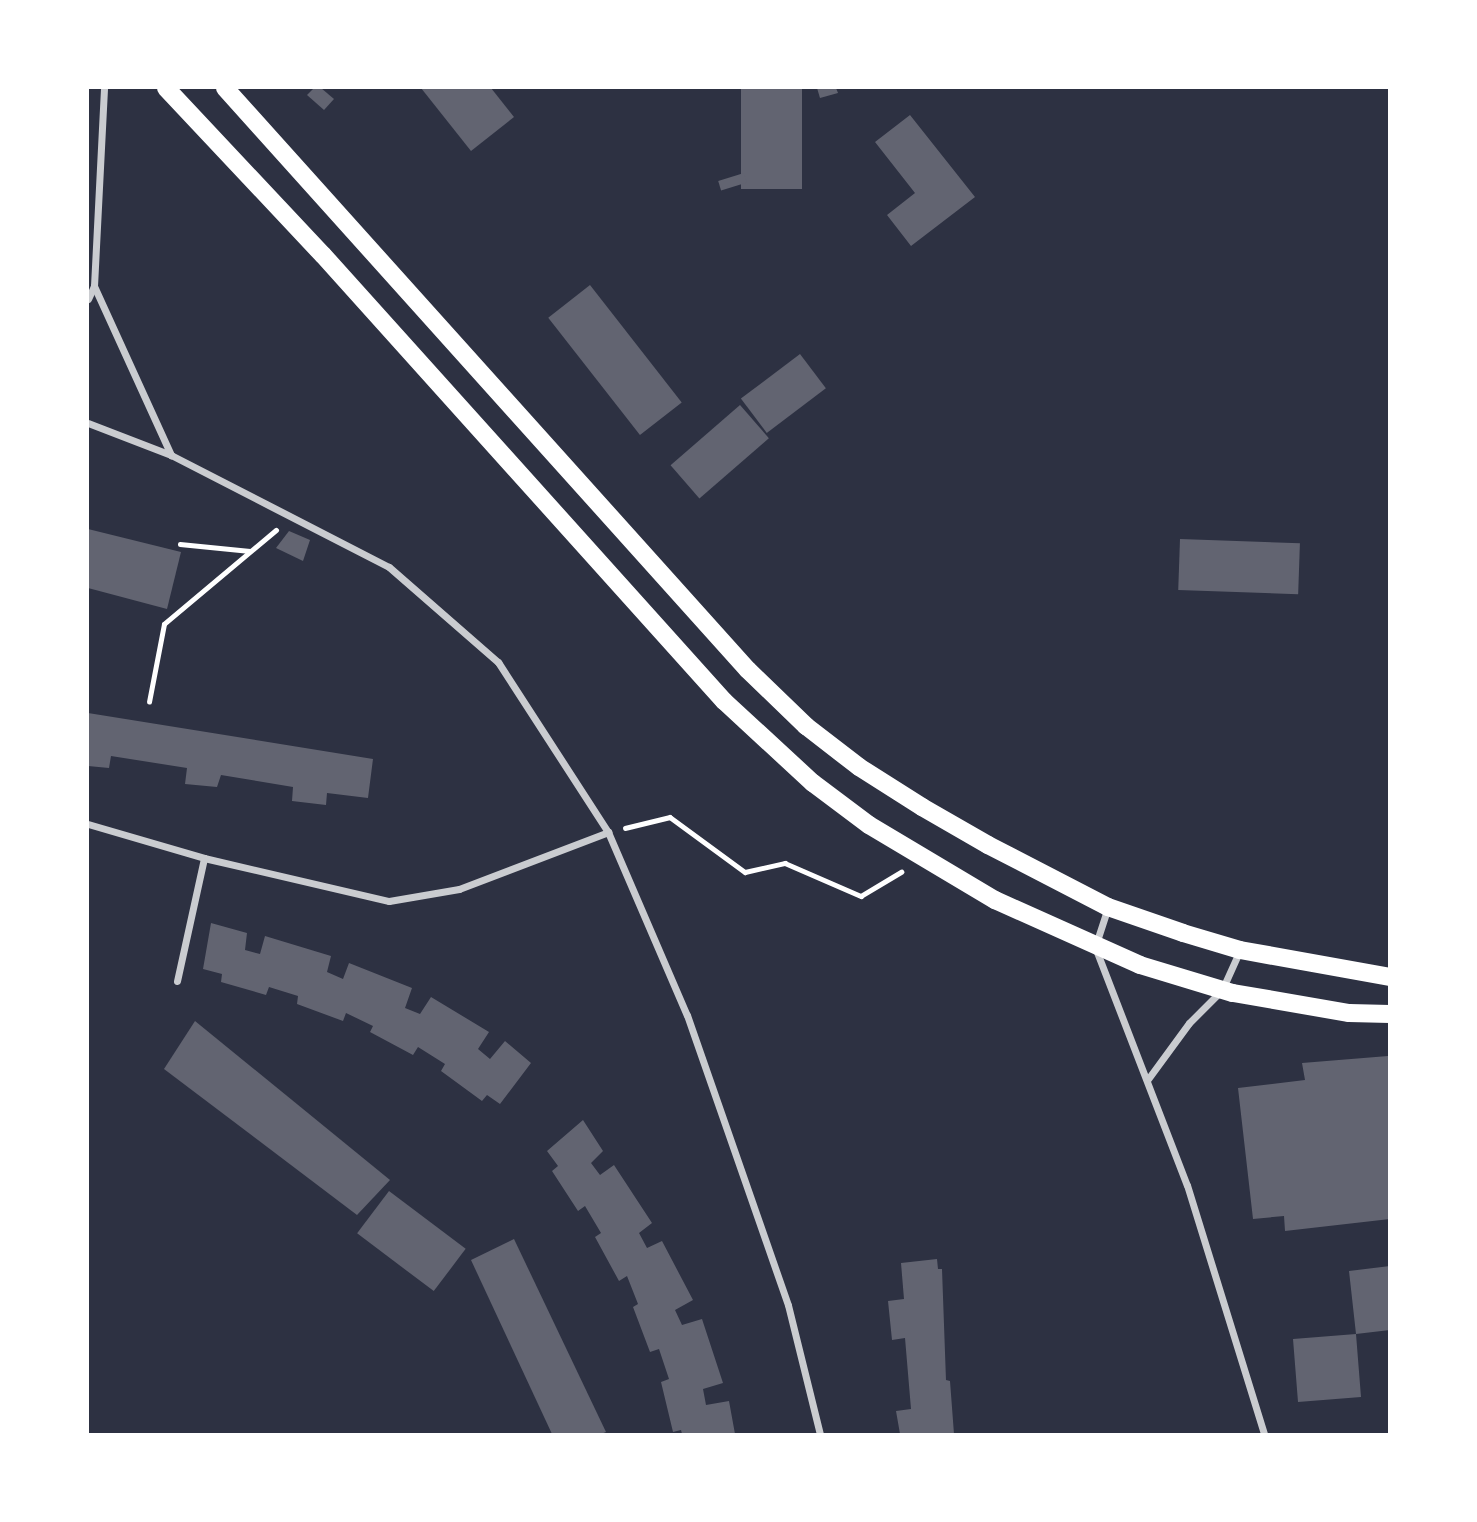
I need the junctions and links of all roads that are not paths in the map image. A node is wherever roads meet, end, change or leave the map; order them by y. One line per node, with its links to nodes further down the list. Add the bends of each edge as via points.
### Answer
1 (104, 88): 4 (street)
2 (166, 88): 12 (main road, via 323,255 724,701 813,783 869,825 995,900)
3 (225, 88): 11 (main road, via 748,670 806,726 922,807)
4 (94, 286): 5 (street); 7 (street)
5 (88, 299)
6 (88, 423): 7 (street)
7 (171, 455): 9 (street, via 389,567 498,662)
8 (88, 824): 10 (street)
9 (608, 832): 10 (street, via 459,889 389,901); 19 (street, via 691,1028 788,1305)
10 (204, 858): 15 (street)
11 (1108, 907): 12 (street); 13 (main road)
12 (1095, 947): 16 (main road); 18 (street)
13 (1240, 950): 14 (main road); 16 (street)
14 (1390, 977)
15 (177, 981)
16 (1222, 990): 17 (main road, via 1349,1013); 18 (street, via 1189,1023)
17 (1390, 1014)
18 (1148, 1079): 20 (street, via 1187,1185)
19 (820, 1434)
20 (1264, 1434)

